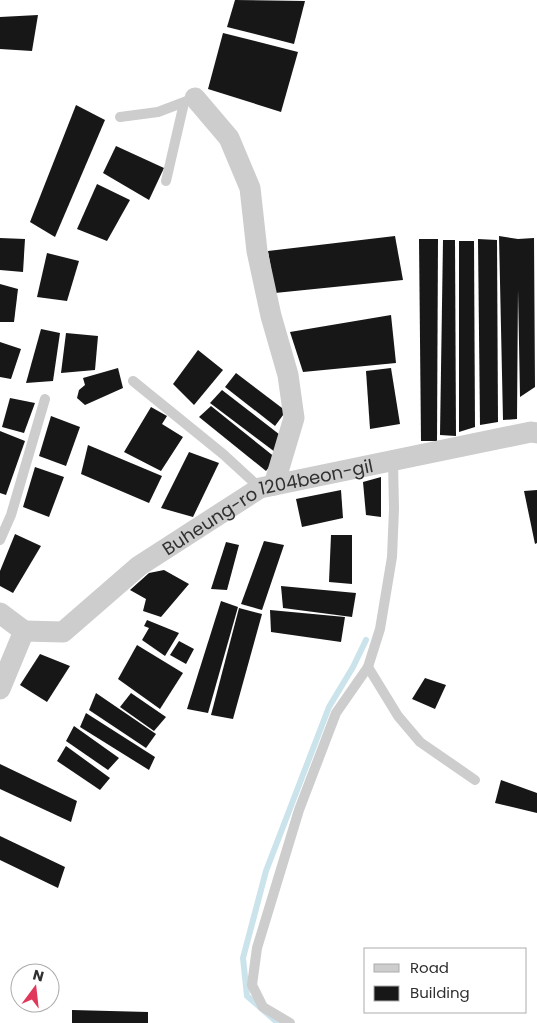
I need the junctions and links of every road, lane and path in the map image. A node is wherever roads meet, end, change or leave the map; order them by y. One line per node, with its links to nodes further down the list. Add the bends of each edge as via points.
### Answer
1 (189, 100): 2 (lane, via 158,112); 3 (lane); 8 (street, via 229,138 250,188 257,251 288,375 294,418)
2 (120, 116)
3 (166, 181)
4 (133, 381): 8 (lane)
5 (45, 399): 9 (lane, via 11,515)
6 (537, 433): 7 (street, Buheung-ro 1204beon-gil)
7 (393, 461): 8 (street, Buheung-ro 1204beon-gil); 12 (lane, via 392,557 380,629)
8 (267, 486): 11 (street, Buheung-ro 1204beon-gil, via 139,566 63,632)
9 (0, 540)
10 (0, 613): 11 (street)
11 (24, 631): 13 (street)
12 (368, 667): 14 (lane, via 398,716 420,742); 15 (lane, via 336,713 299,810 257,948 252,985 263,1006)
13 (0, 690)
14 (474, 780)
15 (290, 1023)

